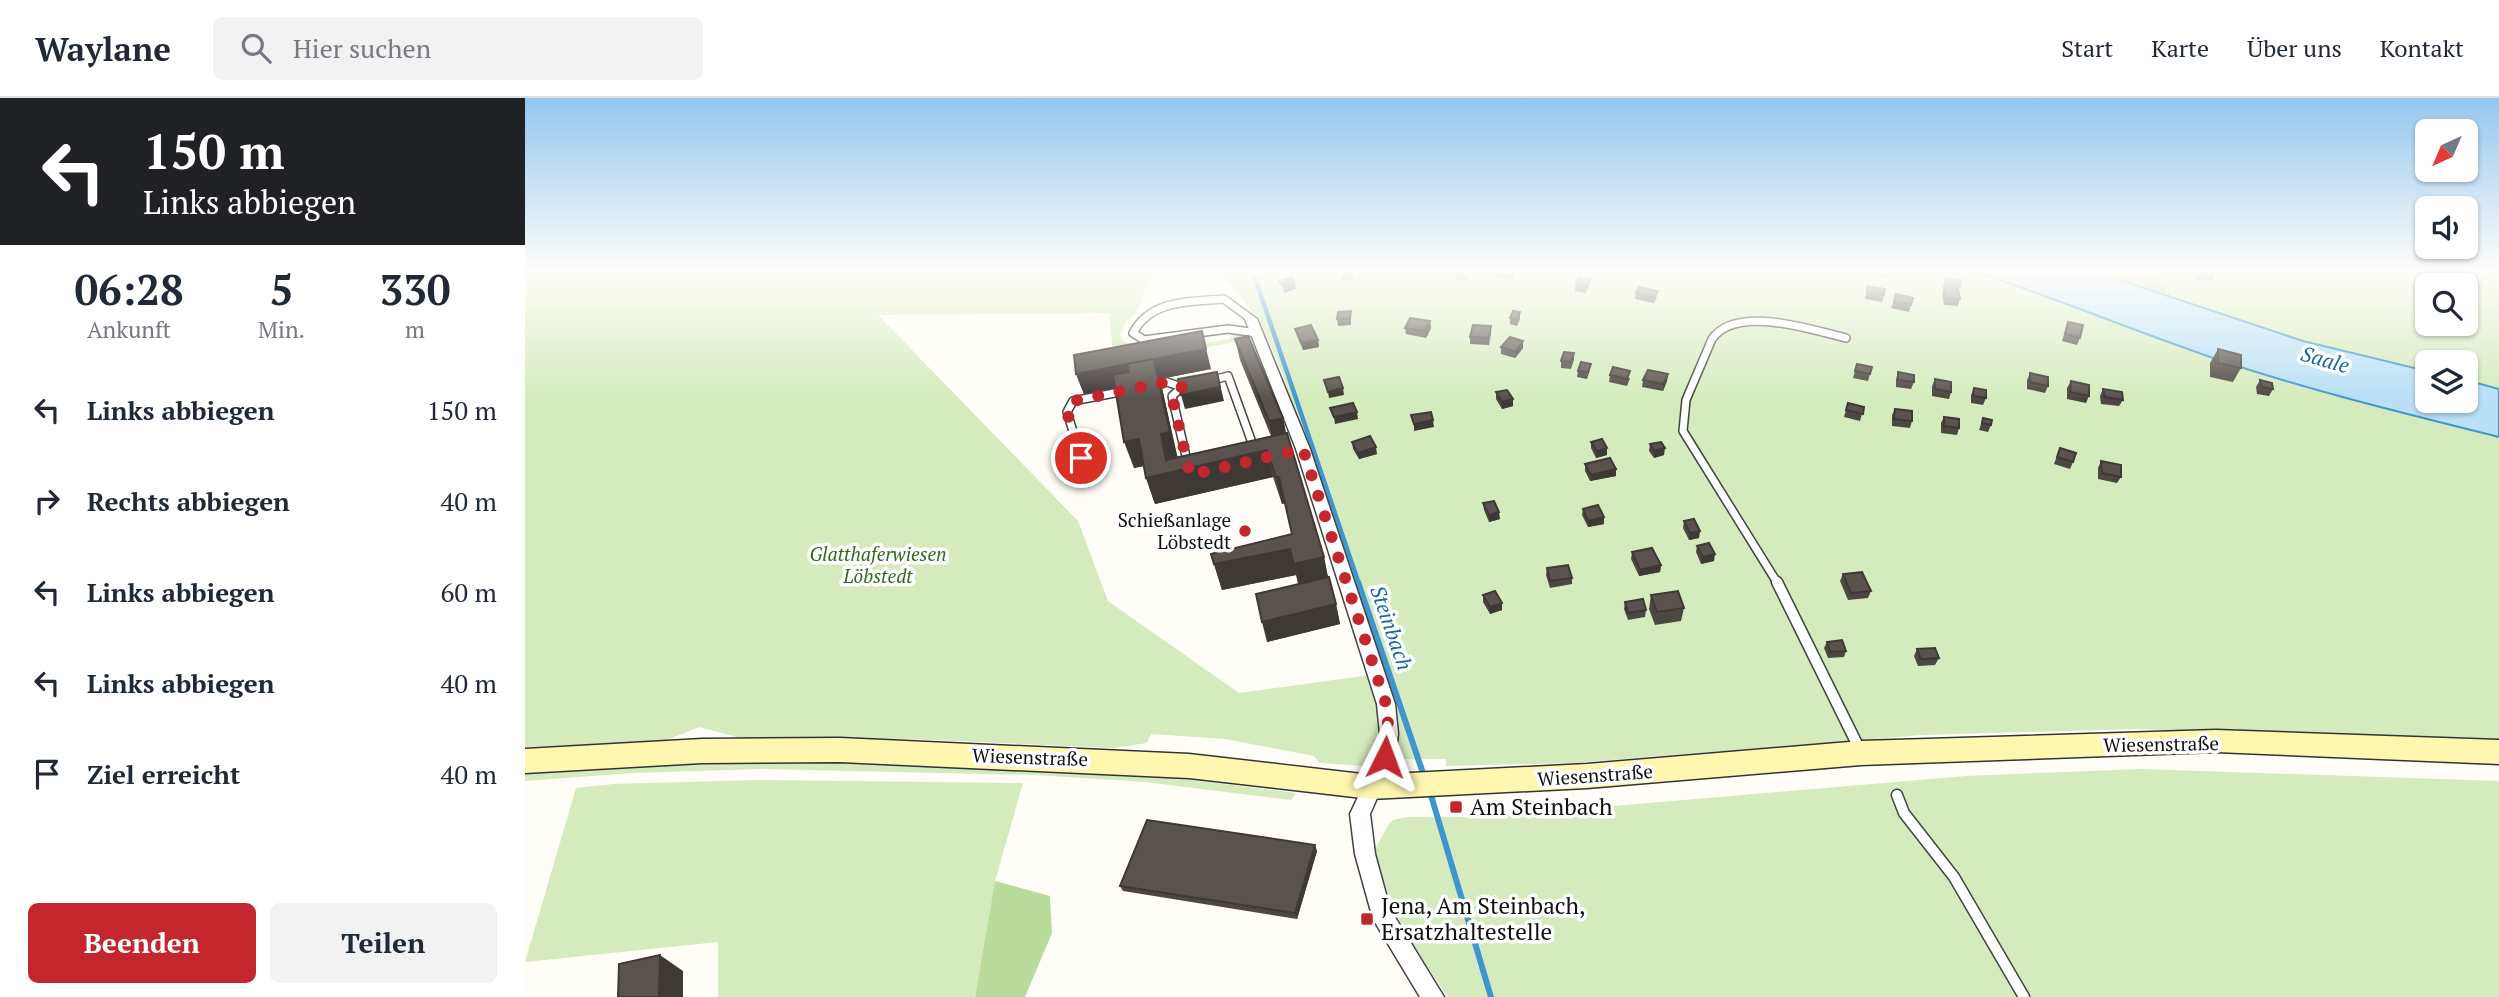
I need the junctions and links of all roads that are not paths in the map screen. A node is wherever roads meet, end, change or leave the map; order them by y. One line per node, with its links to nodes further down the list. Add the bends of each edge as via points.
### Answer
1 (1147, 314): 3 (lane, via 1137,321 1133,333 1144,340)
2 (1241, 314): 3 (lane)
3 (1254, 326): 14 (street, via 1386,704 1389,734 1385,757)
4 (1846, 338): 12 (lane, via 1757,322 1718,332 1681,412 1683,432 1784,594)
5 (1205, 382): 8 (lane, via 1229,376)
6 (1193, 384): 7 (lane)
7 (1182, 387): 9 (lane, via 1172,396); 10 (lane, via 1167,382 1073,401 1067,412)
8 (1258, 459)
9 (1190, 475)
10 (1088, 480)
11 (2499, 752): 12 (street, Wiesenstraße, via 2216,741)
12 (1861, 753): 14 (street, Wiesenstraße)
13 (525, 761): 14 (street, Wiesenstraße, via 702,751 840,750 1189,766)
14 (1371, 787): 16 (street, via 1360,814 1371,885 1392,935)
15 (1898, 795): 17 (lane, via 1904,813 1954,877)
16 (1433, 997)
17 (2024, 997)

